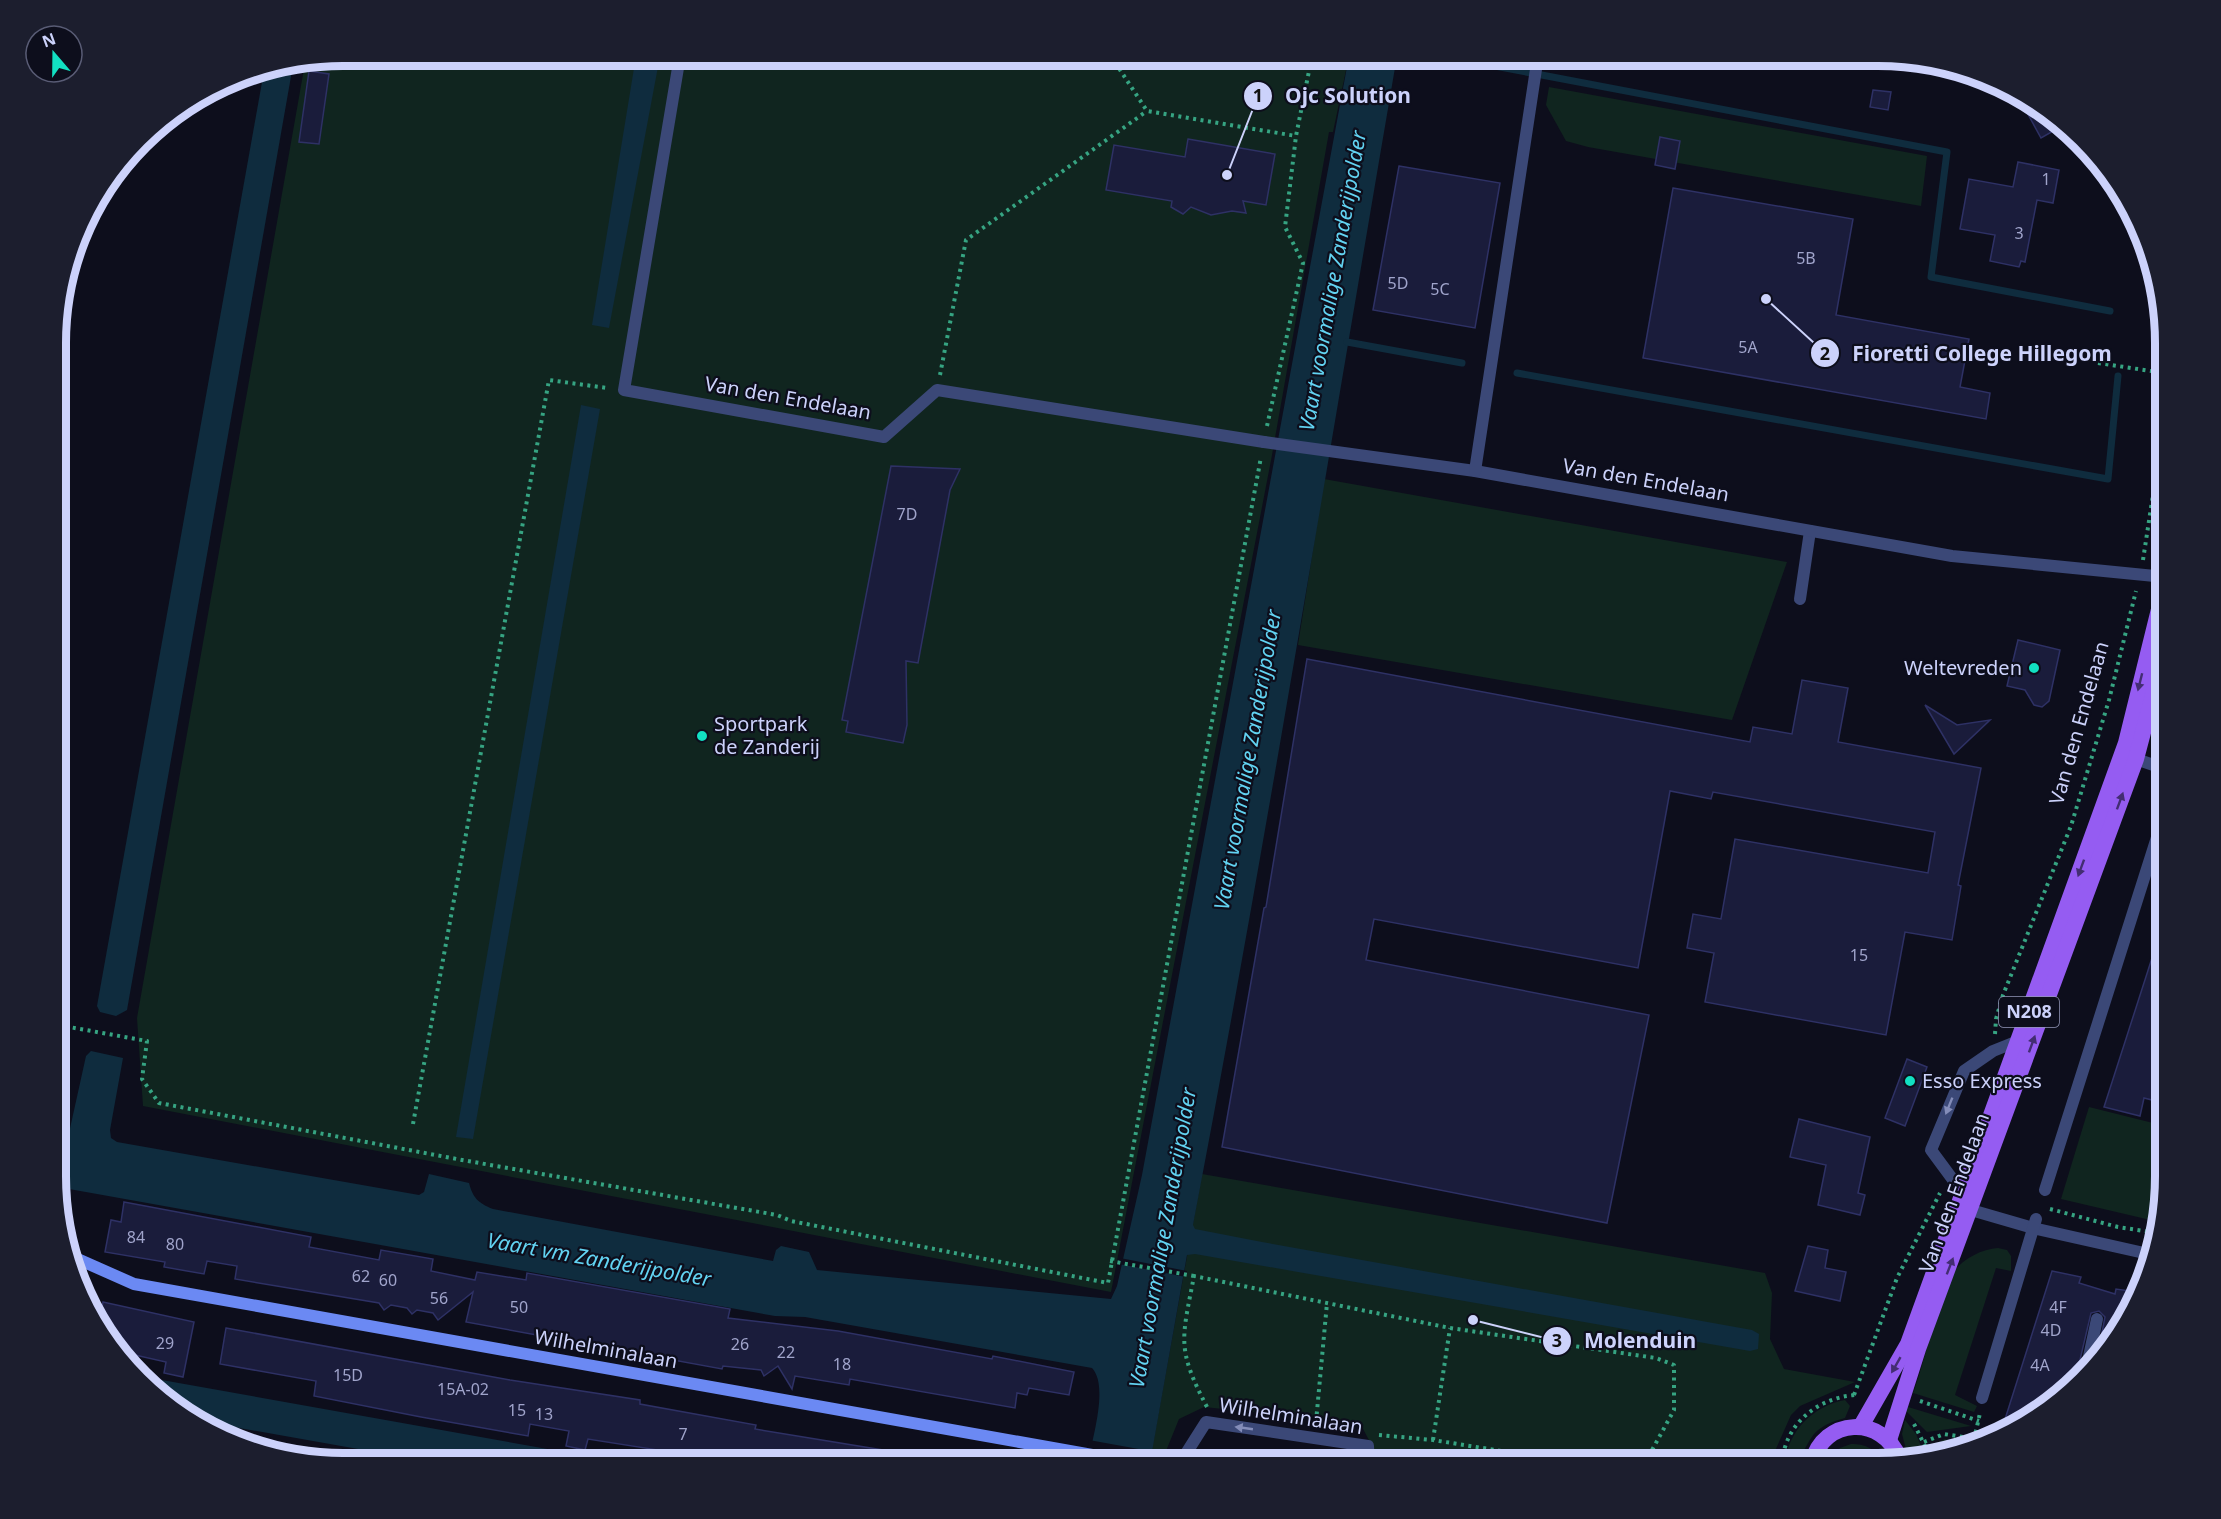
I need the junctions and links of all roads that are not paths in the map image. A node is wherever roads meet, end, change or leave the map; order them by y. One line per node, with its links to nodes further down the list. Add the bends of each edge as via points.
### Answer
1 (678, 66): 3 (street, Van den Endelaan, via 624,390 884,437 937,390)
2 (1537, 66): 3 (street)
3 (1475, 471): 4 (street, Van den Endelaan)
4 (1810, 531): 5 (street, Van den Endelaan, via 1952,556); 6 (street)
5 (2155, 575)
6 (1800, 599)
7 (2155, 625): 12 (main road, Van den Endelaan / N208, one-way to 12, via 2126,742)
8 (2155, 687): 9 (main road, Van den Endelaan / N208)
9 (2136, 759): 10 (street); 15 (main road, Van den Endelaan / N208, one-way to 9)
10 (2155, 766)
11 (2155, 844): 13 (street)
12 (2018, 1041): 14 (main road, Van den Endelaan / N208); 14 (street, Van den Endelaan, one-way to 14, via 1993,1051 1964,1071 1931,1150)
13 (2045, 1190)
14 (1962, 1192): 22 (main road, Van den Endelaan / N208, one-way to 22, via 1908,1344)
15 (1971, 1210): 16 (street); 23 (main road, Van den Endelaan / N208, one-way to 15, via 1918,1349)
16 (2035, 1223): 17 (street); 21 (street)
17 (2144, 1253)
18 (79, 1260): 25 (main road, Wilhelminalaan, via 134,1284)
19 (2097, 1318): 20 (street)
20 (2090, 1354)
21 (1982, 1398)
22 (1861, 1426): 23 (main road); 28 (main road, via 1849,1426 1829,1436)
23 (1889, 1440): 24 (main road)
24 (1896, 1452)
25 (1079, 1453)
26 (1186, 1453): 27 (street, Wilhelminalaan, one-way to 26, via 1368,1446 1206,1422)
27 (1368, 1453)
28 (1816, 1453)

